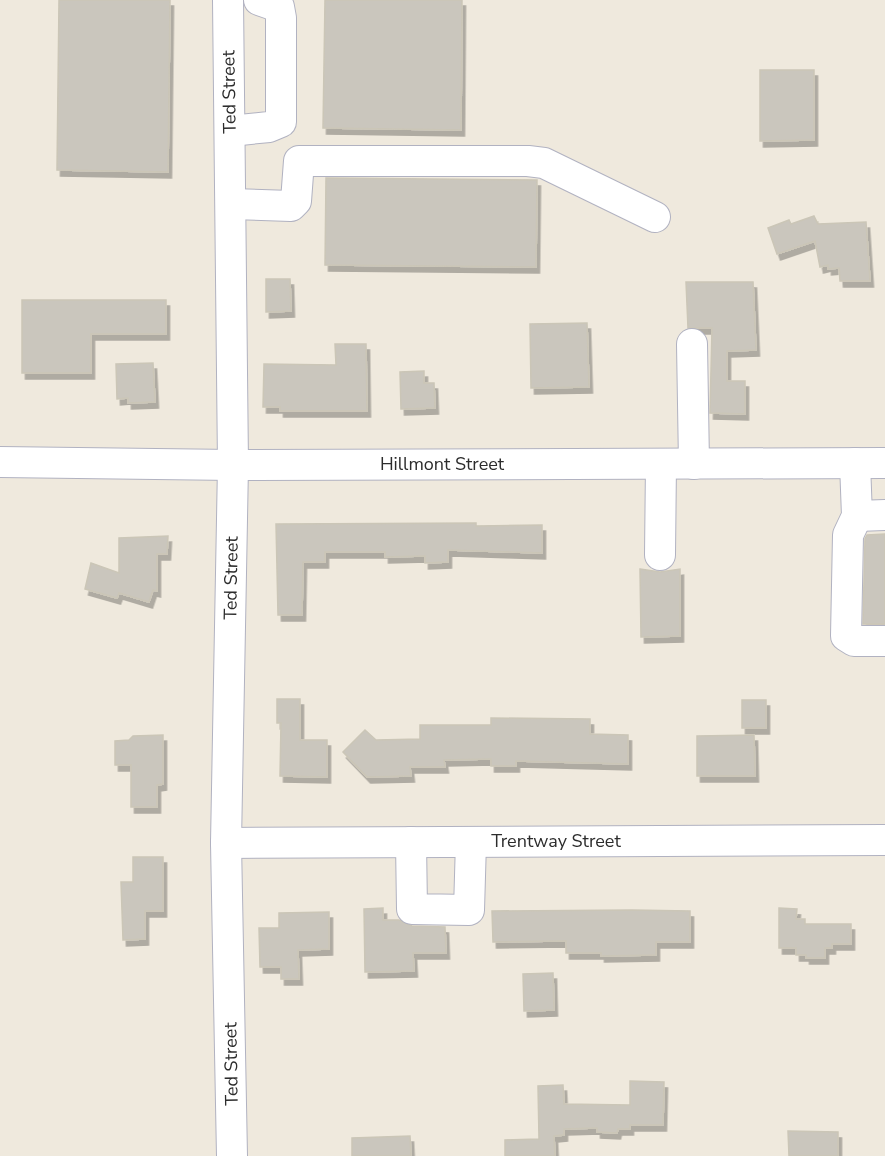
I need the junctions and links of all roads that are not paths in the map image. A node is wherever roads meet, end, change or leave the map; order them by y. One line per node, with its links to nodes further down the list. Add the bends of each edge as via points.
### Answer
1 (228, 0): 4 (street, Ted Street)
2 (259, 0): 3 (street, via 279,8 281,18)
3 (281, 122): 4 (street); 5 (street, via 293,136)
4 (230, 131): 6 (street, Ted Street)
5 (299, 161): 6 (street, via 296,201 291,206); 7 (street, via 544,162)
6 (231, 204): 14 (street, Ted Street)
7 (655, 217)
8 (692, 344): 13 (street)
9 (0, 462): 14 (street, Hillmont Street)
10 (855, 463): 11 (street, Hillmont Street); 13 (street, Hillmont Street); 15 (street)
11 (885, 463)
12 (661, 464): 13 (street, Hillmont Street); 14 (street, Hillmont Street); 16 (street)
13 (694, 464)
14 (233, 465): 21 (street, Ted Street)
15 (871, 516): 17 (street, via 848,535 846,636 854,641)
16 (660, 555)
17 (885, 641)
18 (885, 840): 20 (street, Trentway Street)
19 (411, 842): 20 (street, Trentway Street); 20 (street, via 411,909 469,910); 21 (street, Trentway Street)
20 (471, 842)
21 (226, 843): 22 (street, Ted Street)
22 (232, 1156)

